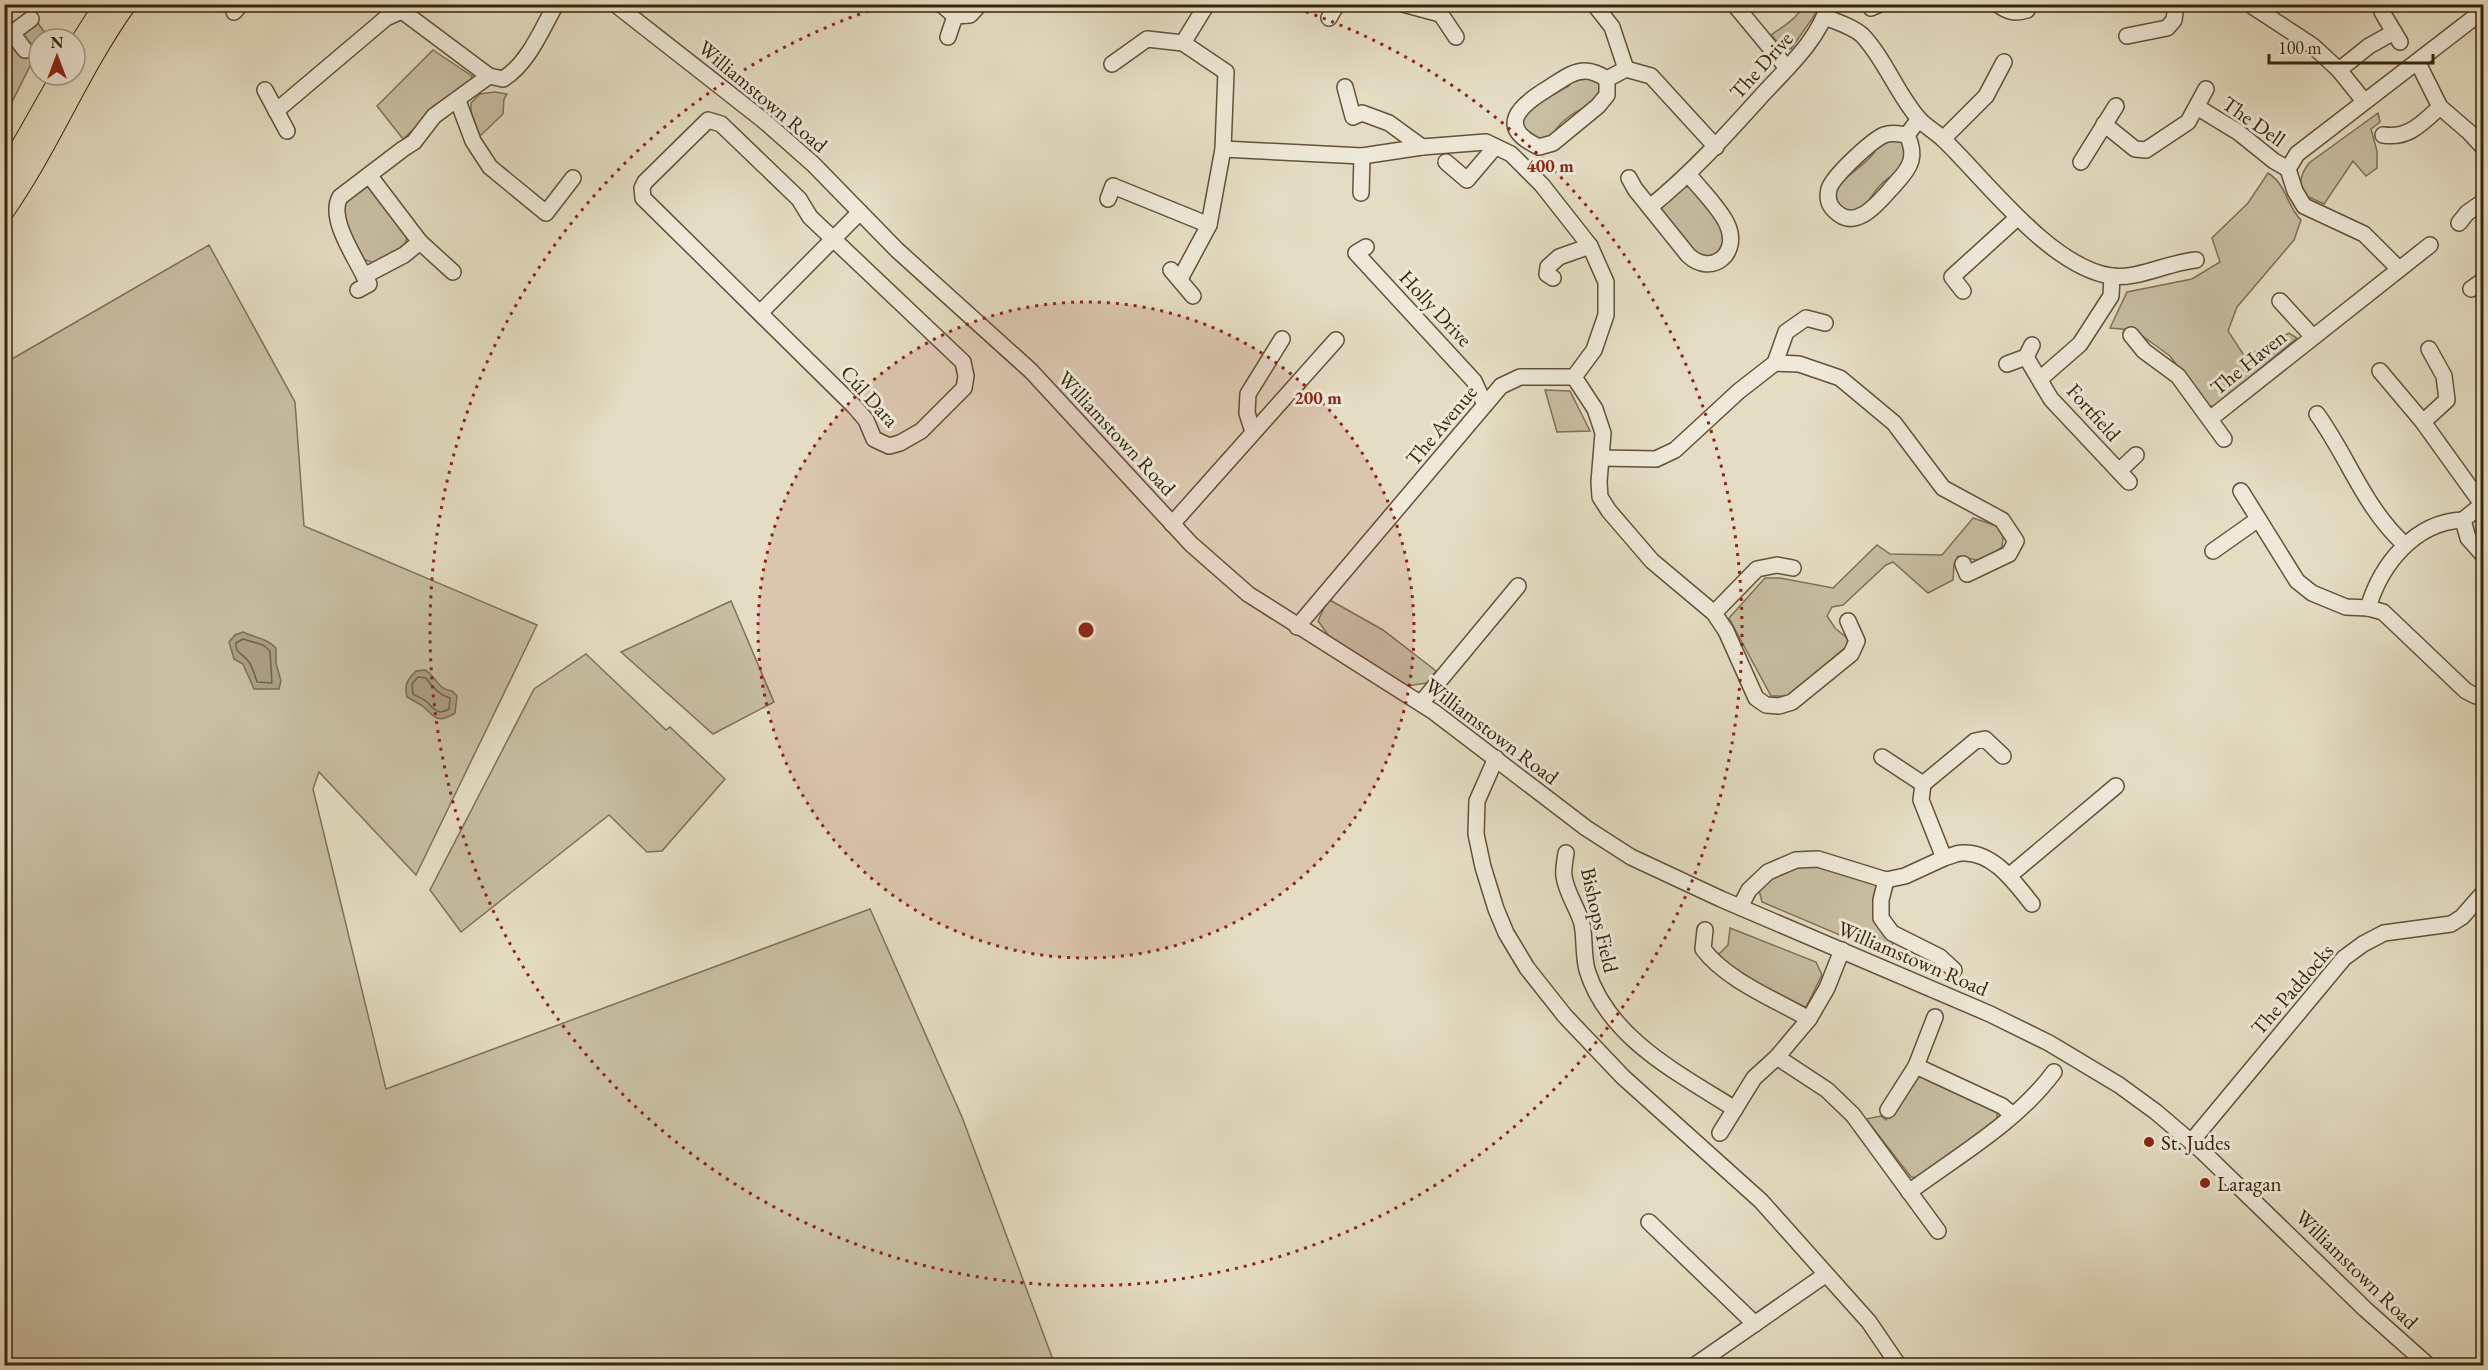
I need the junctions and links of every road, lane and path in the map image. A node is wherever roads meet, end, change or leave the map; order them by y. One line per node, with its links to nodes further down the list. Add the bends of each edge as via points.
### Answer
1 (105, 4): 25 (main road)
2 (126, 4): 74 (main road)
3 (556, 4): 38 (street, via 511,74 503,79)
4 (615, 4): 75 (street, Williamstown Road, via 763,120)
5 (941, 4): 22 (street)
6 (980, 4): 22 (street, via 970,15)
7 (1208, 4): 30 (street)
8 (1338, 4): 23 (street)
9 (1403, 4): 17 (street)
10 (1734, 4): 35 (street)
11 (1997, 4): 12 (street, via 2017,13 2027,10)
12 (2030, 4)
13 (2176, 4): 27 (street, via 2174,20 2167,28)
14 (2249, 4): 20 (street)
15 (1588, 5): 36 (street, via 1612,27)
16 (403, 8): 38 (street); 49 (street)
17 (1437, 9): 29 (street)
18 (2484, 10): 33 (street)
19 (1827, 11): 35 (street, The Drive, via 1807,46); 50 (street, via 1861,35)
20 (2273, 11): 37 (street)
21 (2382, 12): 37 (street, via 2397,37 2369,46)
22 (955, 16): 28 (street)
23 (1329, 18)
24 (31, 19): 26 (street)
25 (87, 32)
26 (8, 36): 31 (street)
27 (2127, 36)
28 (948, 37)
29 (1456, 37)
30 (1183, 43): 34 (street, via 1147,39); 60 (street, via 1226,72)
31 (25, 50)
32 (2004, 62): 55 (street, via 1986,96)
33 (2418, 63): 45 (street); 48 (street)
34 (1112, 64)
35 (1787, 68): 58 (street, The Drive)
36 (1626, 69): 39 (street); 58 (street, via 1651,76)
37 (2339, 70): 45 (street)
38 (489, 76): 44 (street)
39 (1607, 79): 39 (street, via 1607,95 1598,106 1553,143 1539,147 1518,132 1515,122 1525,102 1573,73 1596,72)
40 (55, 87): 67 (main road)
41 (1344, 87): 56 (street, via 1353,117 1362,113 1389,123)
42 (2206, 89): 47 (street, The Dell)
43 (265, 90): 49 (street)
44 (458, 101): 65 (street, via 434,116 414,142); 68 (street, via 473,141 490,167 546,213)
45 (2364, 101): 64 (street, via 2297,154)
46 (2116, 106): 51 (street)
47 (2197, 107): 51 (street, The Dell, via 2188,122 2146,150 2135,148); 64 (street, The Dell)
48 (2440, 107): 54 (street, via 2418,127 2396,137); 59 (street)
49 (276, 111): 52 (street)
50 (1919, 119): 53 (street); 55 (street)
51 (2104, 124): 63 (street)
52 (287, 131)
53 (1907, 135): 53 (street, via 1913,159 1906,173 1868,213 1858,218 1837,213 1828,197 1834,178 1876,140 1894,133)
54 (2383, 135)
55 (1943, 139): 76 (street)
56 (1422, 147): 57 (street, via 1485,142); 61 (street)
57 (1495, 147): 62 (street, via 1467,180); 82 (street, via 1511,154 1542,185)
58 (1716, 147): 66 (street, The Drive)
59 (2484, 148)
60 (1223, 149): 61 (street); 78 (street)
61 (1362, 156): 70 (street)
62 (1446, 162)
63 (2081, 162)
64 (2288, 169): 85 (street, via 2304,206 2364,234)
65 (369, 175): 80 (street); 87 (street, via 340,197 335,211)
66 (1689, 175): 73 (street, The Drive); 73 (street, via 1726,223 1731,244 1720,260 1706,265 1695,261)
67 (5, 176)
68 (573, 178)
69 (1629, 178): 73 (street)
70 (1361, 193)
71 (1108, 199): 78 (street, via 1113,186)
72 (2484, 201): 77 (street)
73 (1650, 207)
74 (4, 211)
75 (860, 212): 79 (street); 118 (street, Williamstown Road, via 1031,371)
76 (2018, 218): 88 (street, via 2065,256); 91 (street, via 1952,277)
77 (2459, 223)
78 (1209, 225): 92 (street, via 1188,262 1176,274)
79 (833, 239): 94 (street); 94 (street, Cúl Dara, via 810,217 799,199 721,124 712,120 702,123 645,182 642,193); 94 (street, Cúl Dara, via 963,362 964,388 921,431 900,443 882,444 874,439 866,420 854,406)
80 (420, 242): 86 (street); 87 (street)
81 (2430, 245): 85 (street, The Haven)
82 (1590, 246): 89 (street, via 1559,257 1548,267 1547,274); 104 (street, via 1606,282 1606,315 1594,350)
83 (1366, 247): 106 (street, Holly Drive, via 1356,254 1474,381)
84 (2196, 260): 88 (street)
85 (2399, 269): 97 (street, The Haven)
86 (453, 272)
87 (364, 276): 90 (street, via 369,285)
88 (2112, 276): 105 (street, Fortfield, via 2111,296 2080,344)
89 (1553, 278)
90 (357, 290)
91 (1963, 291)
92 (1193, 296)
93 (2280, 301): 97 (street, The Haven)
94 (760, 313)
95 (1825, 323): 101 (street, via 1806,318 1786,332)
96 (2131, 335): 108 (street, The Haven, via 2144,351 2178,376)
97 (2313, 337): 108 (street, The Haven)
98 (1282, 339): 110 (street, via 1248,394 1247,412)
99 (1336, 340): 110 (street)
100 (2429, 349): 109 (street, via 2444,376 2447,400)
101 (1775, 363): 113 (street, via 1675,450 1656,459); 122 (street, via 1799,364 1840,378 1894,423 1943,488 2002,520 2016,541 2010,554 1968,574)
102 (2007, 364): 105 (street, Fortfield, via 2029,351)
103 (2380, 371): 109 (street)
104 (1574, 377): 106 (street, The Avenue, via 1520,377 1501,386); 113 (street, via 1598,417 1603,433)
105 (2040, 379): 112 (street, Fortfield, via 2051,399 2124,477)
106 (1485, 405): 128 (street, The Avenue)
107 (2317, 414): 119 (street, via 2335,439 2361,491 2382,522)
108 (2210, 419): 111 (street, The Haven)
109 (2423, 422): 115 (street)
110 (1253, 432): 118 (street)
111 (2224, 439)
112 (2136, 455)
113 (1602, 458): 126 (street, via 1600,497 1609,511 1652,561)
114 (2241, 491): 116 (street)
115 (2483, 503): 117 (street)
116 (2257, 520): 120 (street); 125 (street, via 2297,581 2312,593 2346,607)
117 (2463, 520): 119 (street, via 2451,520); 121 (street, via 2468,538)
118 (1172, 524): 128 (street, Williamstown Road, via 1227,578)
119 (2404, 544): 125 (street, via 2380,578)
120 (2213, 551)
121 (2484, 556)
122 (1963, 564)
123 (1793, 568): 126 (street, via 1777,565 1757,569)
124 (1518, 586): 130 (street)
125 (2368, 608): 129 (street, via 2383,612 2396,623 2466,691 2476,696)
126 (1714, 613): 127 (street, via 1756,698 1766,705 1779,706 1792,702 1851,654 1857,641)
127 (1848, 621)
128 (1297, 627): 130 (street, Williamstown Road)
129 (2484, 694)
130 (1421, 703): 133 (street, Williamstown Road)
131 (2002, 756): 134 (street, via 1985,740 1975,741)
132 (1882, 757): 134 (street)
133 (1496, 758): 142 (street, Williamstown Road, via 1613,847); 159 (street, via 1478,795 1476,834 1494,903 1520,958 1546,994 1601,1055 1748,1187)
134 (1923, 784): 137 (street, via 1921,800)
135 (2116, 786): 138 (street)
136 (1566, 854): 151 (street, Bishops Field, via 1563,876 1581,922 1587,969 1601,1001 1625,1033 1667,1066)
137 (1944, 858): 138 (street, via 1962,853 1979,855); 139 (street)
138 (2009, 876): 141 (street)
139 (1886, 880): 142 (street, via 1818,859 1796,860 1768,872 1749,890); 145 (street, via 1881,918 1892,933 1940,957)
140 (2484, 892): 155 (street, The Paddocks, via 2451,924 2385,933 2344,958)
141 (2032, 904)
142 (1740, 908): 144 (street, Williamstown Road)
143 (1705, 930): 147 (street, via 1703,949 1712,961)
144 (1842, 950): 147 (street); 155 (street, Williamstown Road, via 2049,1043 2119,1085)
145 (1954, 970)
146 (1935, 1017): 149 (street)
147 (1809, 1019): 148 (street)
148 (1777, 1057): 151 (street, via 1754,1078); 156 (street, via 1827,1090 1853,1115)
149 (1916, 1066): 152 (street); 153 (street, via 2002,1106)
150 (2054, 1072): 153 (street, via 2038,1095)
151 (1735, 1108): 154 (street)
152 (1888, 1110)
153 (2013, 1115): 156 (street)
154 (1720, 1133)
155 (2191, 1142): 163 (street, Williamstown Road)
156 (1909, 1192): 158 (street)
157 (1649, 1222): 160 (street)
158 (1938, 1231)
159 (1826, 1275): 160 (street); 162 (street, via 1869,1322)
160 (1755, 1324): 161 (street)
161 (1694, 1365)
162 (1899, 1365)
163 (2429, 1365)

